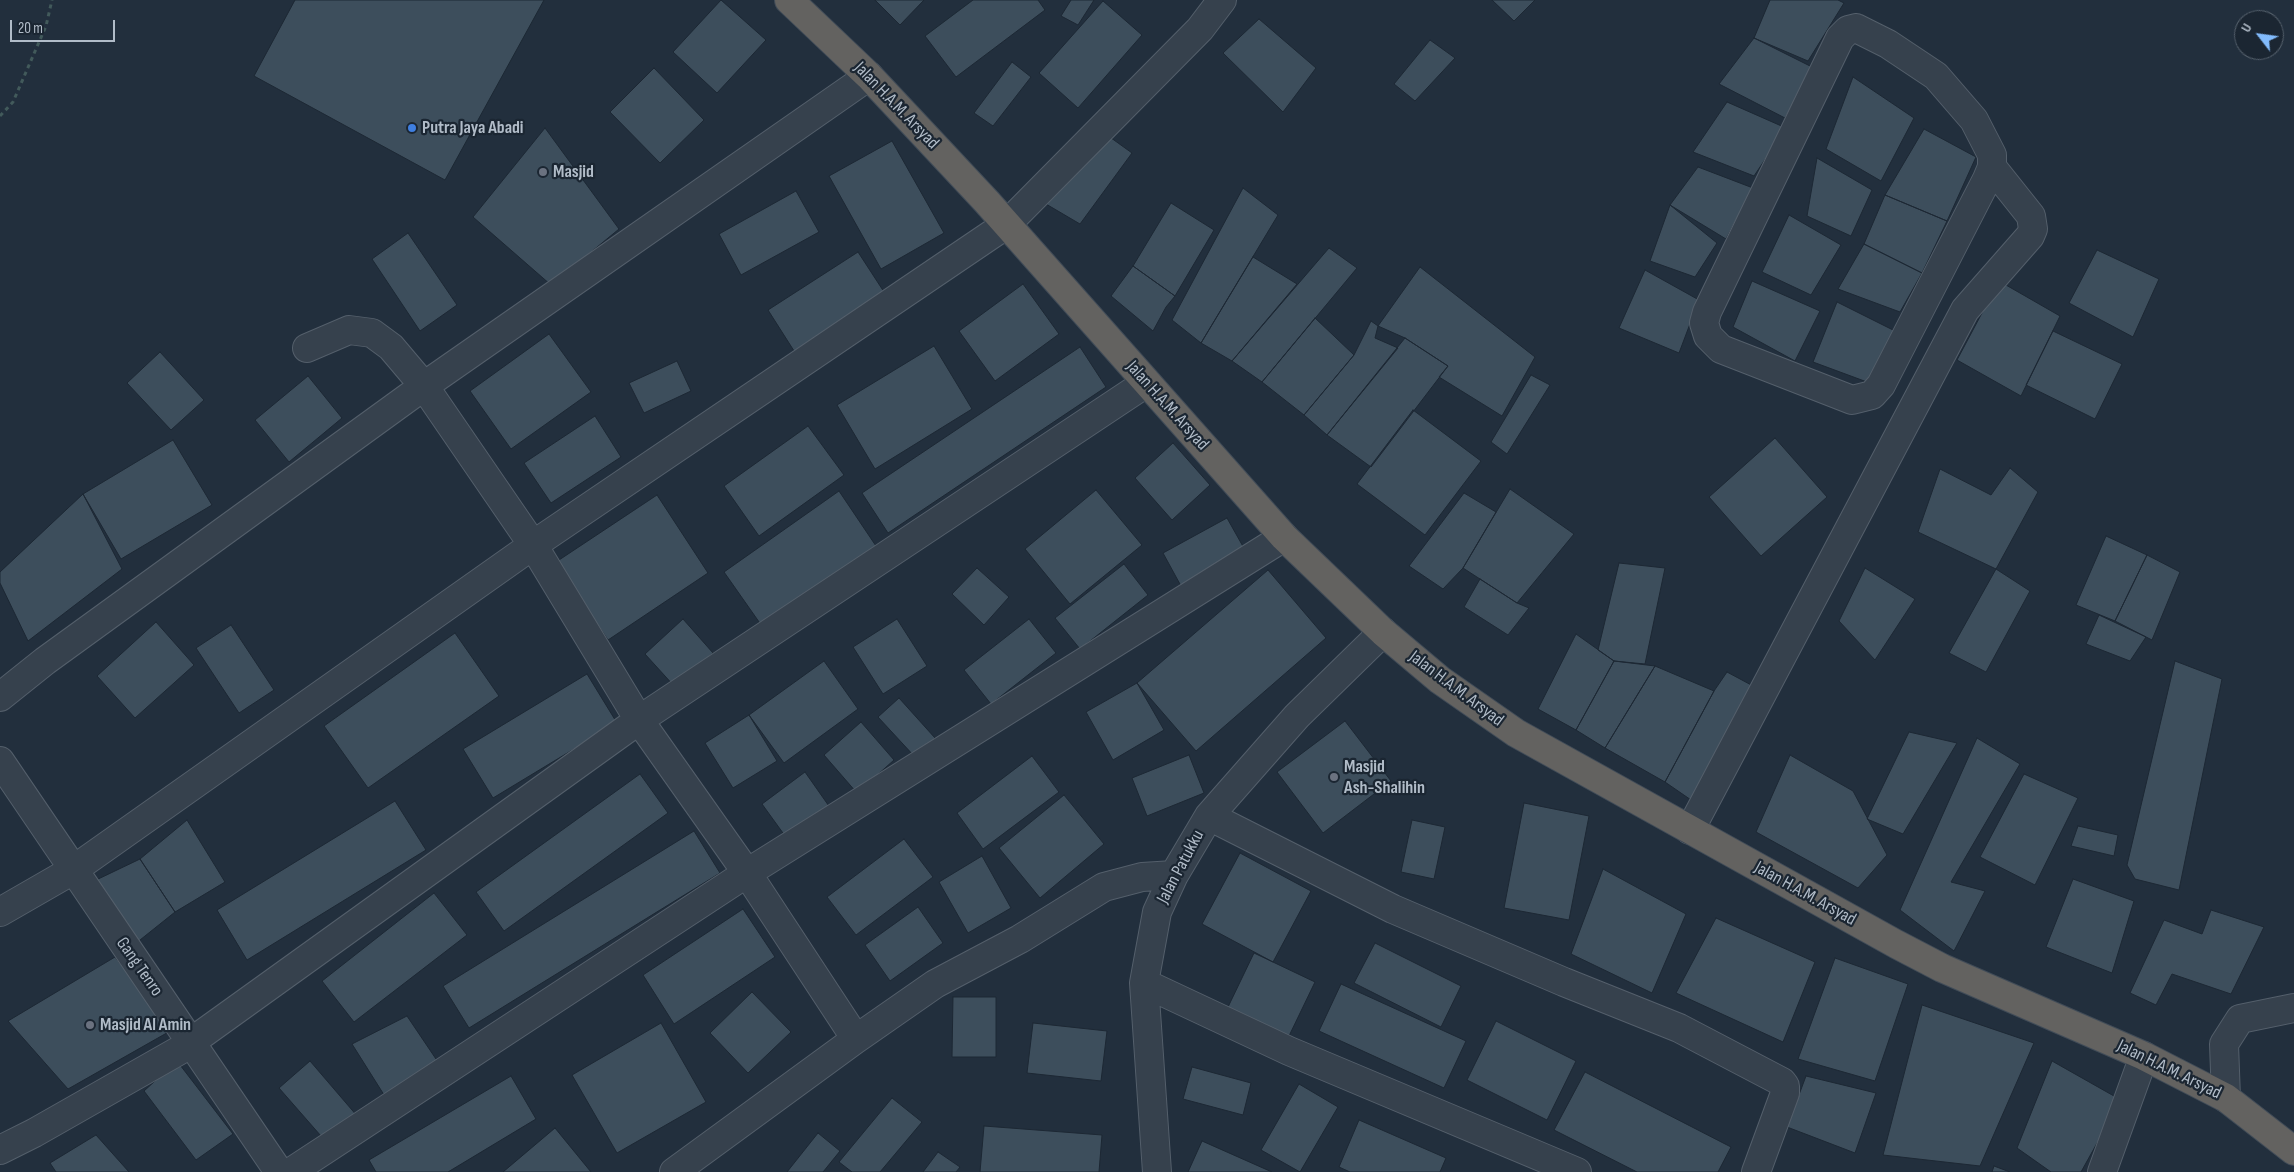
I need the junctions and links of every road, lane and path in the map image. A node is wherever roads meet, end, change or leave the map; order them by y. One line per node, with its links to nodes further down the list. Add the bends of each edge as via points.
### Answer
1 (52, 0): 5 (path, via 46,26 13,102)
2 (789, 0): 4 (highway, Jalan H.A.M. Arsyad)
3 (1222, 0): 7 (street, via 1200,29)
4 (869, 76): 7 (highway, Jalan H.A.M. Arsyad); 10 (street)
5 (0, 116)
6 (1992, 168): 6 (street, via 1881,386 1872,395 1852,400 1721,349 1708,336 1704,323 1707,312 1840,38 1848,30 1856,28 1869,33 1936,76 1974,120 1992,155); 18 (street, via 2031,216 2033,229 2030,236 1964,310)
7 (1007, 224): 9 (highway, Jalan H.A.M. Arsyad); 12 (street)
8 (307, 348): 10 (street, via 349,330 372,333 391,347)
9 (1146, 383): 11 (highway, Jalan H.A.M. Arsyad); 15 (street)
10 (424, 386): 12 (street); 14 (street)
11 (1284, 537): 13 (highway, Jalan H.A.M. Arsyad); 20 (street)
12 (533, 545): 15 (street); 19 (street)
13 (1383, 632): 17 (street, Jalan Patukku, via 1297,716); 18 (highway, Jalan H.A.M. Arsyad, via 1440,680 1516,733)
14 (0, 697)
15 (639, 720): 20 (street); 26 (street)
16 (0, 761): 19 (street, Gang Tenro)
17 (1209, 816): 21 (street, Jalan Patukku); 36 (street, via 1393,909 1679,1028 1782,1082 1785,1093)
18 (1690, 830): 27 (highway, Jalan H.A.M. Arsyad, via 1942,968)
19 (73, 870): 22 (street); 26 (street, Gang Tenro)
20 (747, 873): 25 (street); 32 (street)
21 (1174, 875): 23 (street, Jalan Patukku, via 1157,912); 25 (street, via 1142,877 1104,887 1020,939 935,984)
22 (0, 912)
23 (1144, 983): 34 (street, Jalan Patukku); 35 (street, via 1289,1051)
24 (2294, 1008): 28 (street, via 2240,1020 2224,1044)
25 (856, 1039): 33 (street)
26 (192, 1041): 29 (street); 31 (street, Gang Tenro)
27 (2144, 1056): 28 (highway, Jalan H.A.M. Arsyad); 37 (street)
28 (2226, 1098): 30 (highway, Jalan H.A.M. Arsyad)
29 (0, 1150)
30 (2294, 1151)
31 (279, 1172)
32 (292, 1172)
33 (674, 1172)
34 (1157, 1172)
35 (1577, 1172)
36 (1756, 1172)
37 (2102, 1172)

